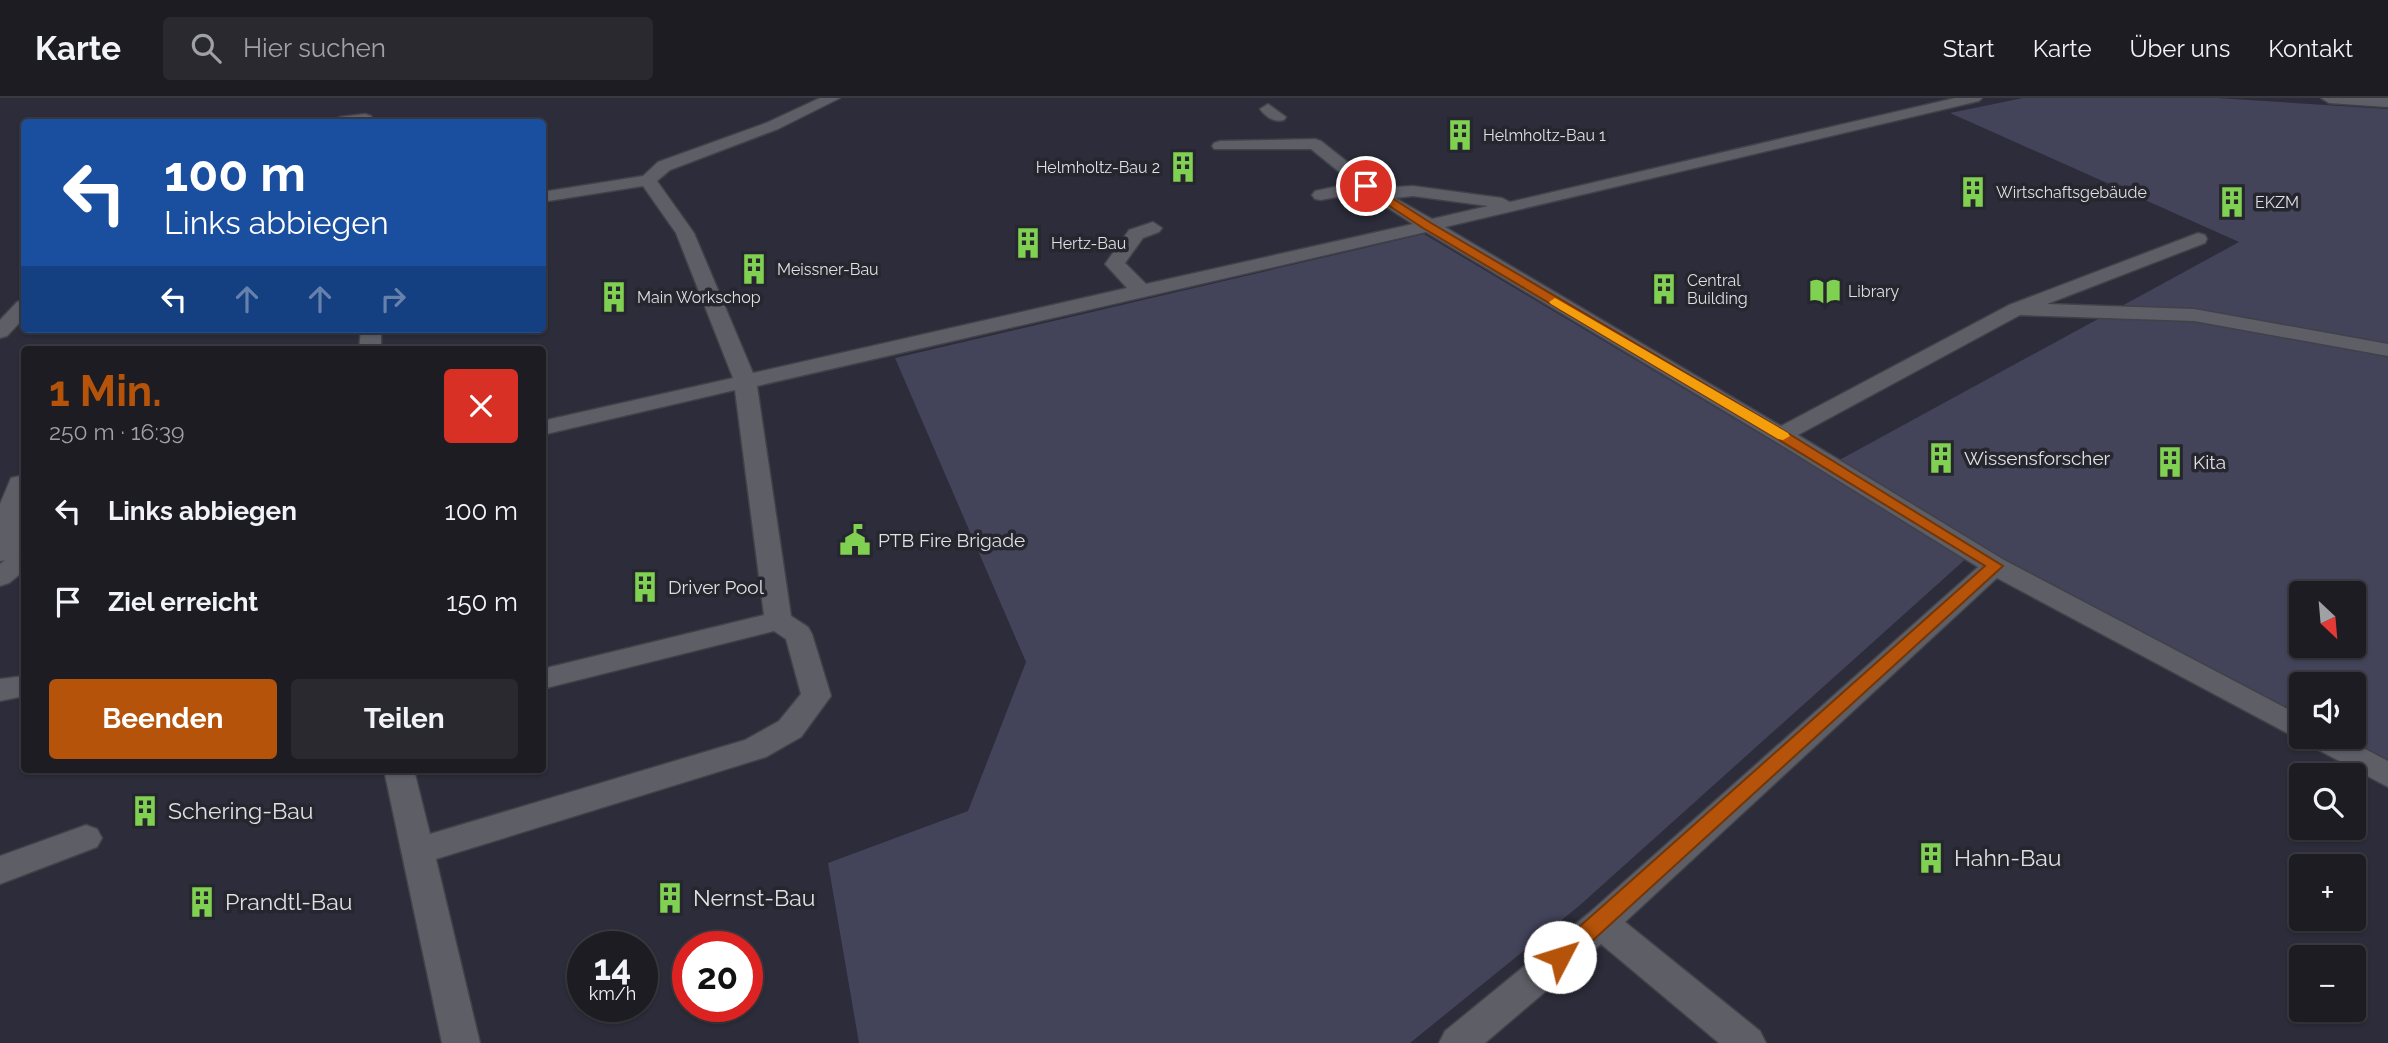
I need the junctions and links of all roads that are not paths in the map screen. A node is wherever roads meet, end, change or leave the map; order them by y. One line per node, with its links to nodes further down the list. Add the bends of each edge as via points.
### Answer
1 (365, 98): 6 (lane)
2 (832, 98): 8 (lane, via 664,166)
3 (1974, 98): 12 (lane)
4 (2329, 98): 5 (lane)
5 (2388, 103)
6 (365, 119)
7 (1220, 146): 9 (lane, via 1314,144)
8 (648, 180): 11 (lane); 23 (lane, via 685,233)
9 (1371, 190): 10 (lane); 12 (lane); 13 (lane)
10 (1321, 195)
11 (546, 196)
12 (1517, 205): 13 (lane)
13 (1427, 226): 16 (lane); 25 (lane)
14 (1153, 228): 16 (lane, via 1136,234 1115,264)
15 (2198, 239): 20 (lane)
16 (1141, 291): 23 (lane)
17 (21, 306): 19 (lane)
18 (21, 308): 21 (lane)
19 (0, 309)
20 (2016, 309): 22 (lane, via 2194,315); 25 (lane)
21 (0, 332)
22 (2388, 351)
23 (745, 381): 24 (lane); 29 (lane)
24 (546, 427)
25 (1781, 435): 28 (lane)
26 (21, 501): 27 (street)
27 (10, 556)
28 (1995, 566): 33 (lane); 40 (lane)
29 (778, 621): 30 (lane); 38 (lane, via 798,634 816,696 790,729 755,749)
30 (546, 678)
31 (21, 686): 32 (lane)
32 (0, 690)
33 (2289, 723)
34 (2339, 749): 36 (lane)
35 (400, 773): 38 (lane)
36 (2388, 775)
37 (86, 838): 39 (lane)
38 (418, 851): 41 (lane)
39 (0, 870)
40 (1601, 923): 42 (lane); 43 (lane)
41 (461, 1043)
42 (1458, 1043)
43 (1747, 1043)

